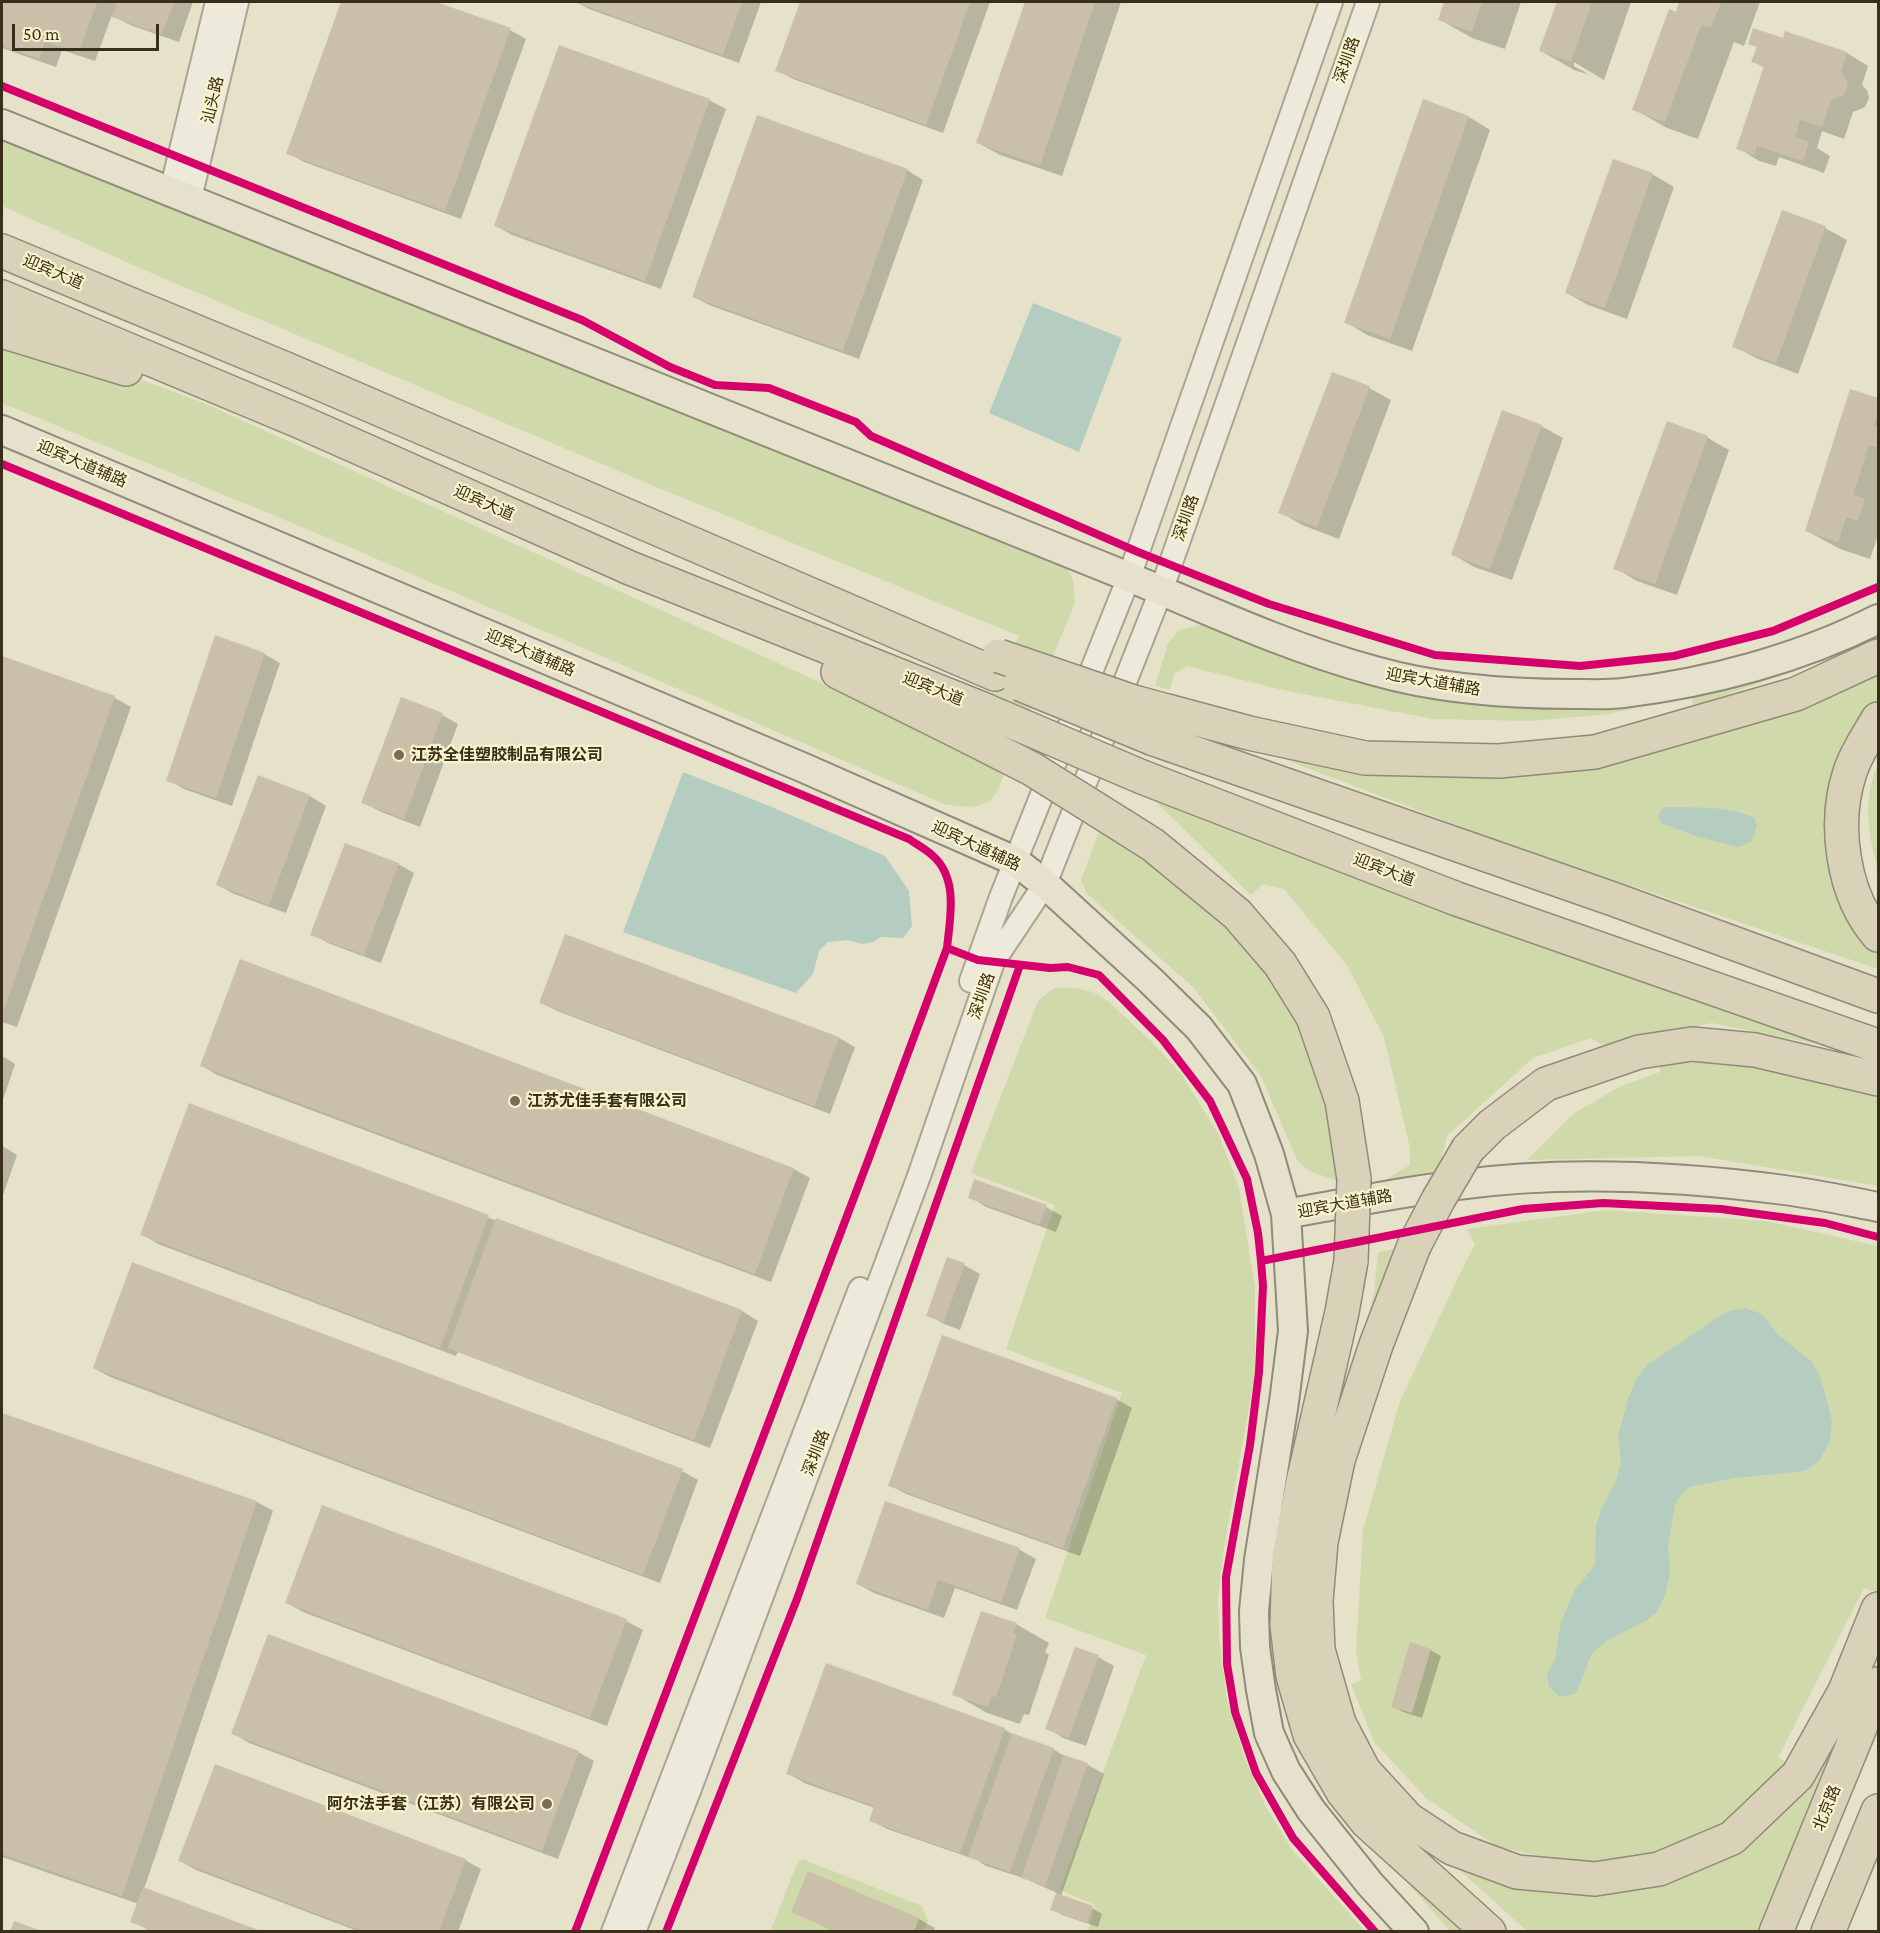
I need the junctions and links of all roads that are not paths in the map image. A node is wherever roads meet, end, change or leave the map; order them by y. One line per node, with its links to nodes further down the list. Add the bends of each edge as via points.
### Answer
1 (217, 2): 6 (street, 汕头路)
2 (237, 2): 6 (street, 汕头路)
3 (1331, 2): 14 (street, 深圳路)
4 (1368, 2): 15 (street, 深圳路)
5 (2, 124): 6 (main road, 迎宾大道辅路)
6 (180, 194): 14 (main road, 迎宾大道辅路)
7 (2, 232): 11 (highway)
8 (2, 251): 11 (highway, 迎宾大道)
9 (2, 297): 12 (highway, 迎宾大道)
10 (2, 331): 12 (highway)
11 (286, 369): 20 (highway, 迎宾大道, bridge, via 673,536 997,665)
12 (301, 422): 19 (highway, 迎宾大道)
13 (2, 430): 21 (main road, 迎宾大道辅路)
14 (1129, 577): 15 (main road, 迎宾大道辅路); 21 (street, 深圳路)
15 (1161, 591): 16 (main road, 迎宾大道辅路, via 1287,644 1377,672 1475,690 1544,694 1621,694 1709,679 1802,651); 22 (street, 深圳路)
16 (1878, 619)
17 (1878, 656): 20 (highway, via 1796,694 1596,752 1499,761 1365,758 1249,733)
18 (1878, 719): 23 (highway, via 1850,772 1840,825 1848,879 1868,923)
19 (975, 723): 25 (highway, 迎宾大道, bridge, via 1142,777 1457,899); 36 (highway, bridge, via 1032,769 1152,845 1237,914 1280,964 1313,1017 1342,1101 1354,1179 1351,1261 1289,1557 1287,1624 1293,1676 1310,1735 1343,1792 1367,1822)
20 (1161, 725): 24 (highway, 迎宾大道)
21 (1015, 861): 22 (main road, 迎宾大道辅路); 33 (street, 深圳路, via 906,1172)
22 (1045, 884): 28 (main road, 迎宾大道辅路, via 1199,1028 1242,1084 1269,1154); 34 (street, 深圳路, via 993,962 919,1176)
23 (1878, 934)
24 (1878, 996)
25 (1878, 1046)
26 (1878, 1079): 29 (highway, bridge, via 1755,1050 1692,1044 1639,1052 1546,1084 1492,1125 1468,1149 1437,1200 1414,1246 1376,1345 1338,1460 1321,1542 1316,1601 1318,1650 1339,1723 1364,1771 1408,1820 1452,1848 1517,1872 1595,1879 1659,1869 1732,1838 1798,1775 1845,1691)
27 (1878, 1207): 28 (main road, 迎宾大道辅路, via 1787,1190 1675,1178 1600,1177 1458,1184)
28 (1286, 1214): 35 (main road, via 1293,1331 1258,1560 1254,1611 1261,1690 1269,1733 1286,1771 1311,1810)
29 (1876, 1616): 31 (highway)
30 (1878, 1684): 31 (highway, 北京路)
31 (1863, 1719): 37 (highway, 北京路)
32 (1878, 1811): 38 (highway)
33 (613, 1932)
34 (634, 1932)
35 (1414, 1932)
36 (1489, 1932)
37 (1776, 1932)
38 (1828, 1932)

